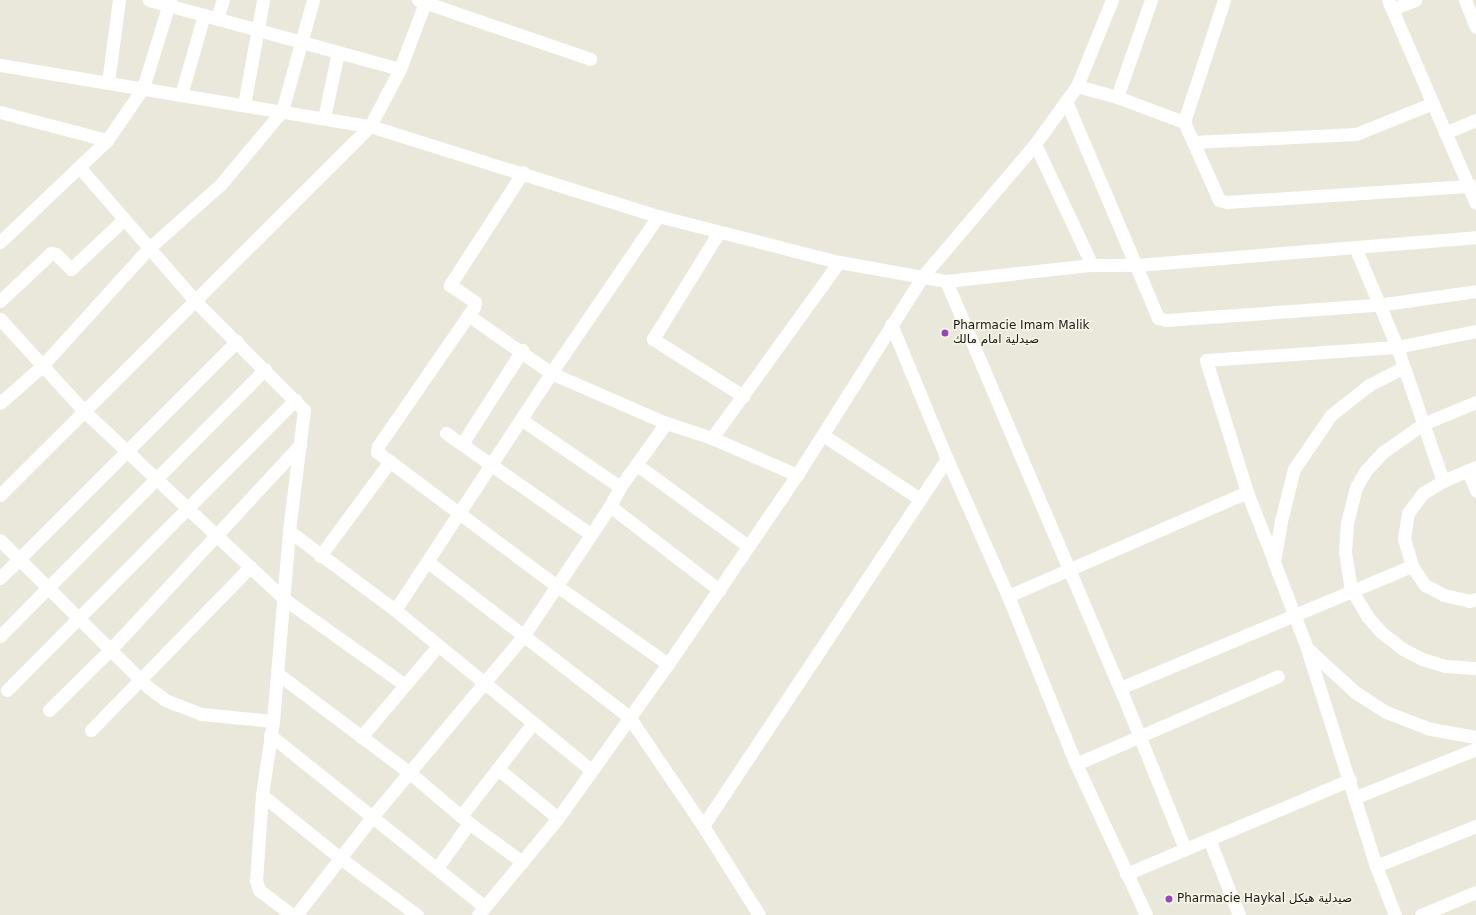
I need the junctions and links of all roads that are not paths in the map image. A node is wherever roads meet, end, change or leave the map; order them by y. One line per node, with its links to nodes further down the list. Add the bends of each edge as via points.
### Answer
1 (119, 0): 22 (street)
2 (149, 0): 12 (street)
3 (223, 0): 14 (street)
4 (263, 0): 16 (street)
5 (313, 0): 17 (street)
6 (1112, 0): 23 (street)
7 (1151, 0): 26 (street)
8 (1224, 0): 34 (street)
9 (1415, 0): 13 (street)
10 (1465, 0): 15 (street)
11 (423, 1): 19 (street); 21 (street)
12 (169, 3): 14 (street); 24 (street)
13 (1390, 5): 28 (street)
14 (211, 17): 16 (street); 25 (street)
15 (1476, 27)
16 (256, 29): 17 (street); 29 (street)
17 (302, 42): 18 (street); 30 (street)
18 (338, 52): 21 (street); 32 (street)
19 (590, 59)
20 (0, 65): 22 (street)
21 (400, 69): 35 (street)
22 (108, 83): 24 (street)
23 (1077, 86): 26 (street); 27 (street)
24 (143, 88): 25 (street); 37 (street)
25 (181, 95): 29 (street)
26 (1117, 97): 34 (street)
27 (1066, 101): 39 (street); 53 (street)
28 (1433, 102): 36 (street); 38 (street, via 1356,134)
29 (244, 105): 30 (street)
30 (282, 111): 32 (street); 50 (street, via 220,184)
31 (0, 112): 37 (street)
32 (324, 118): 35 (street)
33 (1476, 120): 36 (street)
34 (1184, 122): 38 (street)
35 (370, 126): 41 (street); 58 (street)
36 (1445, 133): 42 (street)
37 (107, 140): 40 (street)
38 (1193, 142): 42 (street, via 1216,196 1222,202)
39 (1035, 144): 52 (street); 54 (street)
40 (80, 168): 45 (street); 48 (street)
41 (523, 172): 44 (street); 60 (street, via 450,285 475,302)
42 (1471, 186): 43 (street)
43 (1476, 203)
44 (658, 216): 46 (street); 70 (street)
45 (124, 219): 50 (street); 57 (street, via 72,269 56,254 51,253)
46 (719, 232): 51 (street); 72 (street, via 653,339)
47 (1476, 237): 49 (street)
48 (0, 242)
49 (1355, 247): 53 (street); 59 (street)
50 (149, 248): 58 (street); 67 (street)
51 (839, 262): 54 (street); 72 (street)
52 (1092, 265): 53 (street); 55 (street)
53 (1137, 265): 59 (street, via 1156,315 1162,320)
54 (922, 277): 55 (street); 62 (street)
55 (946, 281): 112 (street)
56 (1476, 291): 59 (street)
57 (0, 301)
58 (196, 302): 64 (street); 75 (street)
59 (1377, 305): 65 (street)
60 (468, 315): 66 (street); 86 (street, via 378,446 377,452)
61 (0, 319): 67 (street)
62 (891, 324): 80 (street); 85 (street)
63 (1476, 331): 65 (street)
64 (237, 341): 69 (street); 84 (street)
65 (1397, 347): 68 (street); 95 (street, via 1206,360)
66 (522, 350): 70 (street); 82 (street)
67 (41, 367): 71 (street); 75 (street)
68 (1403, 368): 78 (street); 109 (street, via 1369,385 1331,415 1294,469)
69 (265, 369): 73 (street); 91 (street)
70 (551, 373): 76 (street); 77 (street)
71 (2, 395)
72 (743, 396): 81 (street)
73 (296, 400): 83 (street, via 304,410); 99 (street)
74 (1476, 402): 78 (street)
75 (84, 411): 84 (street); 96 (street)
76 (522, 420): 87 (street); 93 (street)
77 (666, 423): 81 (street); 88 (street)
78 (1423, 424): 92 (street); 117 (street, via 1384,452 1366,470 1356,487 1347,523 1345,552)
79 (446, 433): 82 (street)
80 (823, 435): 90 (street); 97 (street)
81 (712, 438): 90 (street)
82 (462, 444): 87 (street)
83 (300, 445): 101 (street); 102 (street)
84 (126, 452): 91 (street); 107 (street)
85 (946, 459): 97 (street); 118 (street)
86 (390, 461): 100 (street); 106 (street)
87 (491, 463): 100 (street); 103 (street)
88 (637, 465): 93 (street); 105 (street)
89 (1472, 469): 92 (street); 94 (street)
90 (797, 475): 105 (street)
91 (156, 479): 99 (street); 115 (street)
92 (1443, 481): 110 (street, via 1424,493 1408,512 1404,539)
93 (620, 487): 98 (street)
94 (1476, 491)
95 (1247, 492): 109 (street); 112 (street)
96 (0, 495)
97 (920, 499): 158 (street)
98 (610, 506): 103 (street); 116 (street)
99 (188, 508): 102 (street); 123 (street)
100 (460, 514): 108 (street); 114 (street)
101 (289, 531): 106 (street); 119 (street)
102 (217, 534): 111 (street); 128 (street)
103 (590, 534): 114 (street)
104 (0, 540): 107 (street)
105 (748, 546): 116 (street)
106 (320, 556): 121 (street)
107 (18, 560): 113 (street); 115 (street)
108 (428, 562): 121 (street); 124 (street)
109 (1274, 562): 122 (street)
110 (1412, 566): 117 (street); 120 (street, via 1425,585 1444,595 1468,601)
111 (250, 567): 119 (street); 133 (street)
112 (1070, 571): 118 (street); 136 (street)
113 (0, 578)
114 (557, 586): 124 (street); 129 (street)
115 (47, 589): 123 (street); 125 (street)
116 (719, 590): 129 (street)
117 (1351, 590): 122 (street); 130 (street, via 1367,616 1381,632 1403,649 1445,666)
118 (1008, 596): 148 (street)
119 (284, 599): 131 (street); 134 (street)
120 (1476, 599)
121 (395, 610): 126 (street)
122 (1294, 613): 127 (street); 136 (street)
123 (78, 618): 128 (street); 137 (street)
124 (524, 635): 135 (street); 139 (street)
125 (0, 636)
126 (438, 646): 134 (street); 135 (street)
127 (1307, 648): 146 (street, via 1355,692 1386,712 1430,728); 152 (street)
128 (110, 650): 133 (street); 138 (street)
129 (668, 664): 139 (street)
130 (1476, 668)
131 (278, 674): 140 (street); 145 (street)
132 (1278, 676): 144 (street)
133 (141, 680): 140 (street, via 165,700 201,714); 142 (street)
134 (405, 685): 145 (street)
135 (484, 685): 141 (street); 151 (street)
136 (1120, 688): 144 (street)
137 (7, 690)
138 (49, 710)
139 (629, 717): 150 (street); 158 (street)
140 (273, 721): 143 (street)
141 (532, 724): 149 (street); 150 (street)
142 (91, 730)
143 (270, 735): 153 (street); 155 (street)
144 (1140, 736): 148 (street); 161 (street)
145 (361, 737): 151 (street)
146 (1476, 737)
147 (1476, 749): 154 (street)
148 (1076, 764): 166 (street)
149 (498, 769): 156 (street); 157 (street)
150 (591, 770): 156 (street)
151 (410, 773): 155 (street); 157 (street)
152 (1350, 780): 154 (street); 160 (street)
153 (262, 795): 162 (street); 169 (street, via 256,885)
154 (1356, 797): 164 (street)
155 (372, 817): 162 (street); 165 (street)
156 (558, 818): 163 (street)
157 (465, 820): 163 (street); 165 (street)
158 (703, 826): 172 (street)
159 (1476, 826): 164 (street)
160 (1209, 839): 161 (street); 174 (street)
161 (1185, 849): 166 (street)
162 (340, 858): 170 (street); 171 (street)
163 (522, 862): 168 (street)
164 (1376, 866): 175 (street)
165 (437, 868): 168 (street)
166 (1126, 874): 173 (street)
167 (1476, 892): 176 (street)
168 (482, 911)
169 (292, 915)
170 (296, 915)
171 (417, 915)
172 (759, 915)
173 (1146, 915)
174 (1240, 915)
175 (1395, 915)
176 (1421, 915)

